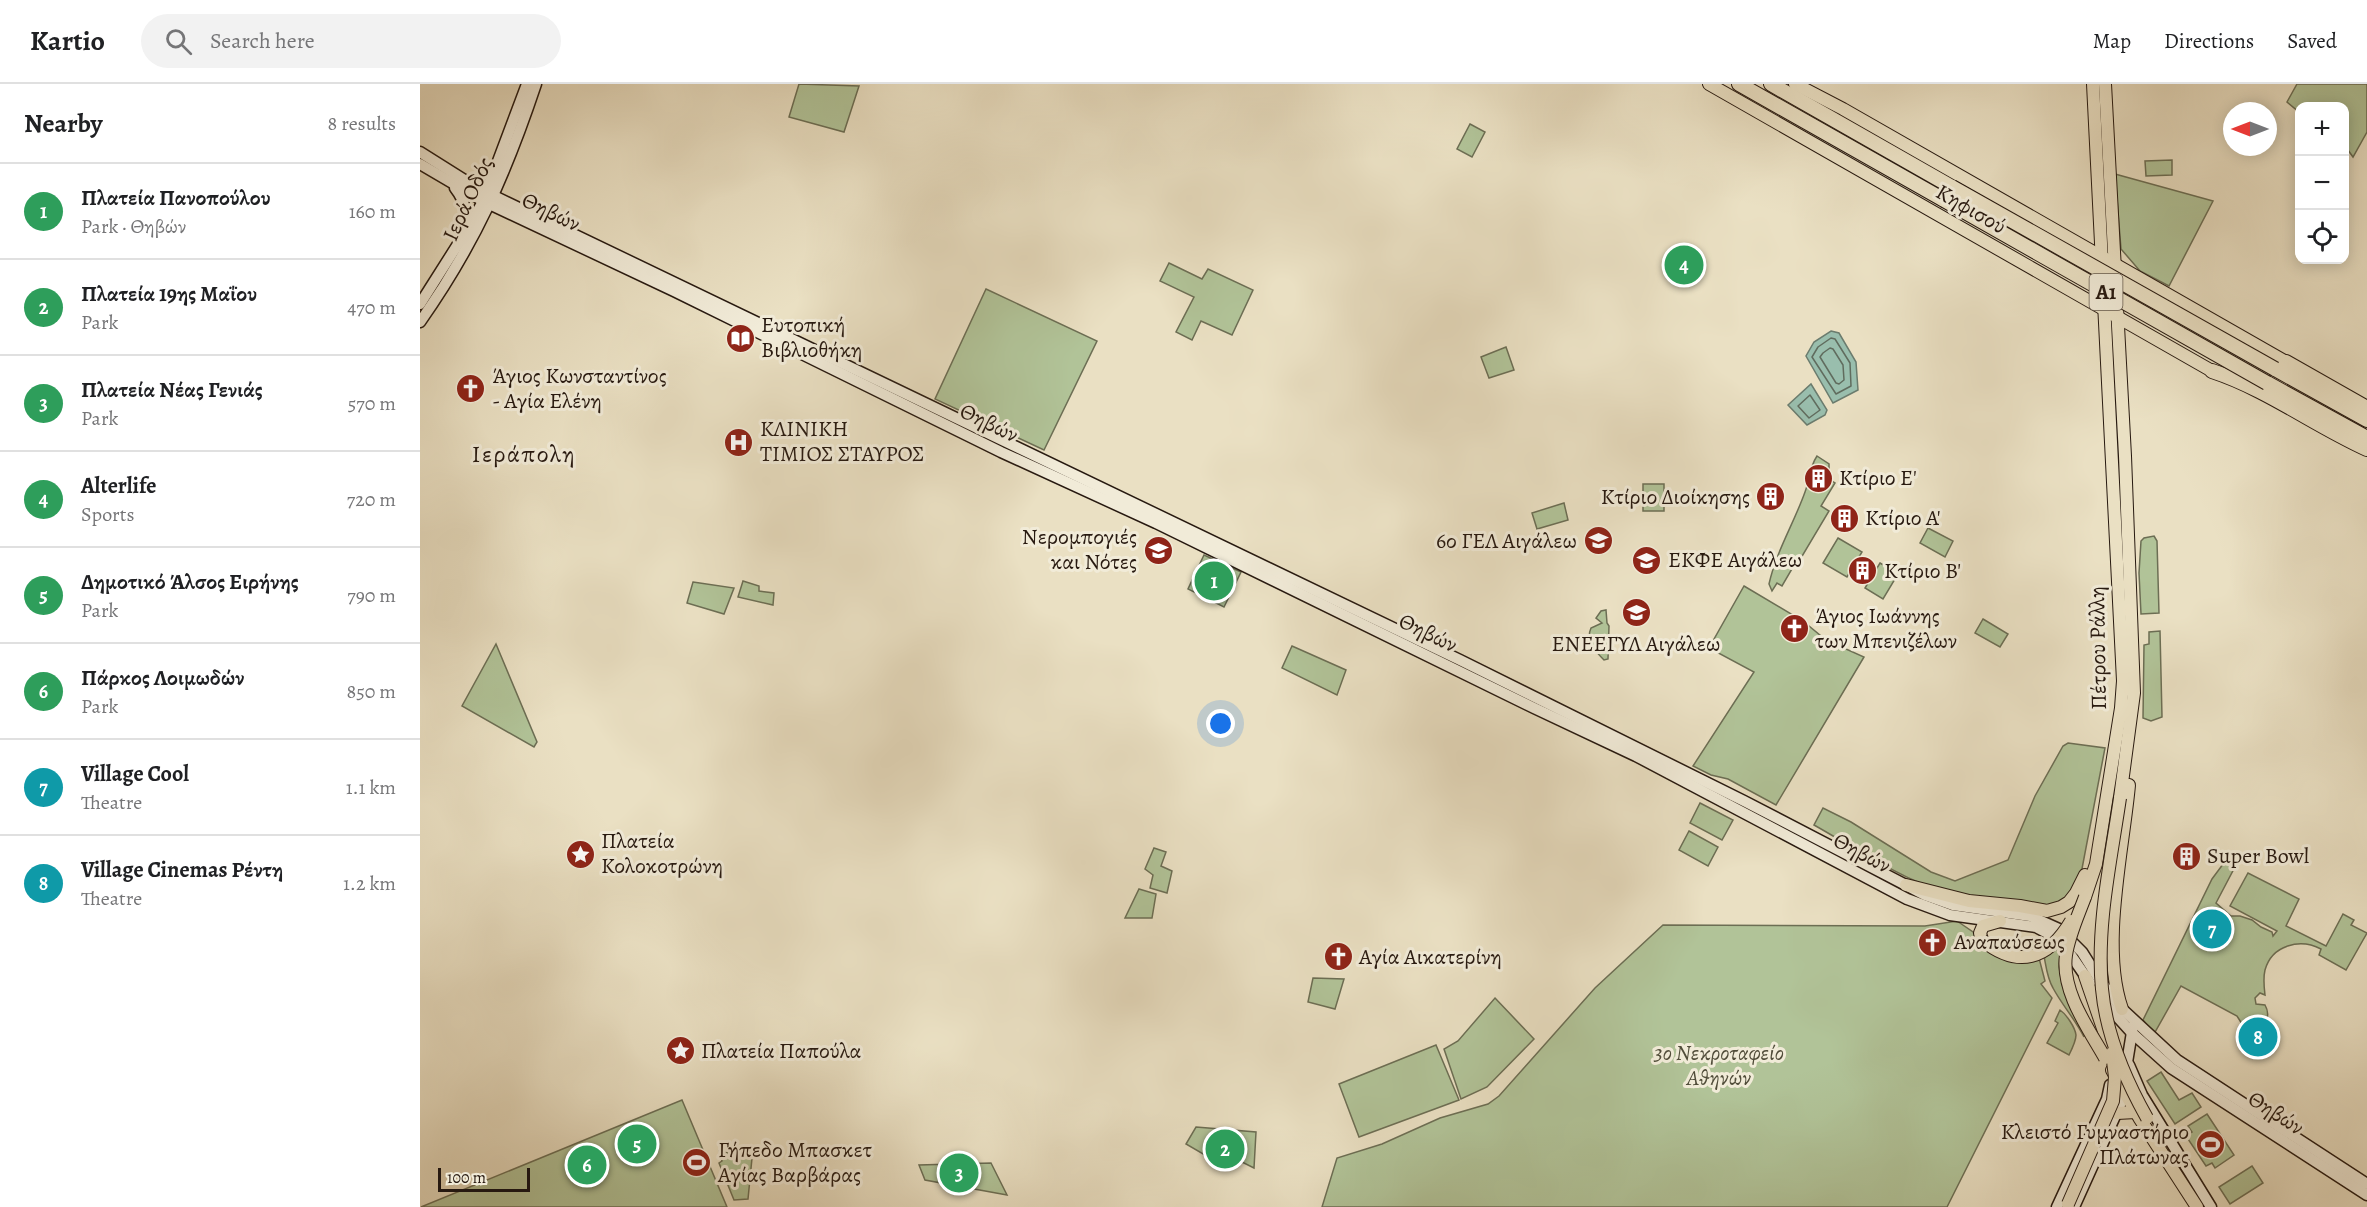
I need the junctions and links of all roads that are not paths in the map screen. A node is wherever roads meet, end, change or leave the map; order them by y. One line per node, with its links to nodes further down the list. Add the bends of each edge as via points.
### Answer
1 (527, 84): 12 (main road, Ιερά Οδός)
2 (536, 84): 12 (main road, Ιερά Οδός)
3 (1709, 84): 19 (main road, Κηφισού)
4 (1739, 84): 36 (highway, Α1, bridge)
5 (1771, 84): 32 (highway, Α1, bridge)
6 (1795, 84): 14 (main road, Κηφισού)
7 (2093, 84): 13 (main road, Πέτρου Ράλλη)
8 (2105, 84): 15 (main road, Πέτρου Ράλλη)
9 (420, 152): 12 (main road, Θηβών)
10 (420, 164): 11 (main road, Θηβών)
11 (443, 178): 12 (main road, Θηβών); 16 (main road, via 457,191 464,205)
12 (489, 199): 16 (main road, Ιερά Οδός); 29 (main road, Ιερά Οδός, via 455,270); 40 (main road, Θηβών, via 1460,660); 42 (main road, Θηβών, via 1001,452 1636,756 1907,899 1950,915)
13 (2099, 214): 17 (main road, via 2097,230 2091,236 2078,239); 18 (main road, Πέτρου Ράλλη)
14 (2032, 217): 17 (main road, Κηφισού); 19 (main road, via 2044,230 2043,247 2030,258)
15 (2112, 233): 20 (main road, Πέτρου Ράλλη); 21 (main road, via 2123,257)
16 (464, 235): 26 (main road, Ιερά Οδός)
17 (2065, 235): 18 (main road, Κηφισού)
18 (2102, 256): 20 (main road, Κηφισού); 22 (main road, Πέτρου Ράλλη)
19 (2012, 257): 23 (main road, Κηφισού)
20 (2114, 263): 21 (main road, Κηφισού); 22 (main road); 25 (main road, Πέτρου Ράλλη)
21 (2143, 280): 24 (main road, Κηφισού)
22 (2104, 283): 23 (main road, via 2086,290); 27 (main road, Πέτρου Ράλλη)
23 (2065, 287): 27 (main road, Κηφισού)
24 (2169, 294): 25 (main road, via 2133,287); 32 (main road, Κηφισού)
25 (2116, 295): 27 (main road); 28 (main road, Πέτρου Ράλλη)
26 (420, 304)
27 (2106, 310): 28 (main road, Κηφισού); 38 (main road, Πέτρου Ράλλη)
28 (2118, 317): 30 (main road, Κηφισού); 31 (main road, Πέτρου Ράλλη)
29 (420, 322)
30 (2138, 329): 31 (main road, via 2125,334); 33 (main road, Κηφισού)
31 (2120, 348): 39 (main road, Πέτρου Ράλλη, via 2134,693)
32 (2281, 366): 34 (highway); 35 (highway, Α1)
33 (2212, 371): 37 (highway, via 2237,379)
34 (2367, 408)
35 (2367, 420)
36 (2367, 438)
37 (2367, 448)
38 (2122, 694): 40 (main road, via 2087,868 2069,902 2057,909 2043,910 1969,901); 41 (main road, Πέτρου Ράλλη, via 2094,873)
39 (2129, 739): 43 (main road, via 2130,778); 47 (main road, Πέτρου Ράλλη, bridge, via 2102,936)
40 (1906, 885): 45 (main road, Θηβών, via 1953,905 2030,916 2050,923 2072,941)
41 (2085, 897): 42 (main road, bridge, via 2051,948 2026,957 2009,957 1982,940 1983,927); 50 (main road, Πέτρου Ράλλη, bridge, via 2067,947 2066,973 2073,998)
42 (2000, 921): 44 (main road, Θηβών, via 2036,927 2053,936)
43 (2113, 974): 45 (main road); 46 (main road)
44 (2085, 976): 45 (main road); 48 (main road, Θηβών, via 2105,1003); 52 (main road)
45 (2099, 979): 46 (main road, Θηβών)
46 (2122, 1009): 48 (main road, Θηβών)
47 (2105, 1011): 57 (main road, Πέτρου Ράλλη, bridge, via 2132,1090); 58 (main road, bridge, via 2115,1069 2114,1094)
48 (2133, 1027): 49 (main road, Θηβών); 51 (main road); 55 (main road, Θηβών, via 2176,1060)
49 (2156, 1055): 51 (main road, via 2137,1053); 56 (main road, Θηβών)
50 (2106, 1061): 52 (main road, Πέτρου Ράλλη); 58 (main road, via 2110,1082 2107,1099)
51 (2128, 1062): 52 (main road); 59 (main road, via 2142,1095)
52 (2123, 1090): 53 (main road, Πέτρου Ράλλη); 54 (main road)
53 (2136, 1112): 54 (main road); 57 (main road, Πέτρου Ράλλη)
54 (2117, 1113): 58 (main road)
55 (2367, 1184)
56 (2367, 1196)
57 (2200, 1204)
58 (2067, 1206)
59 (2211, 1207)

